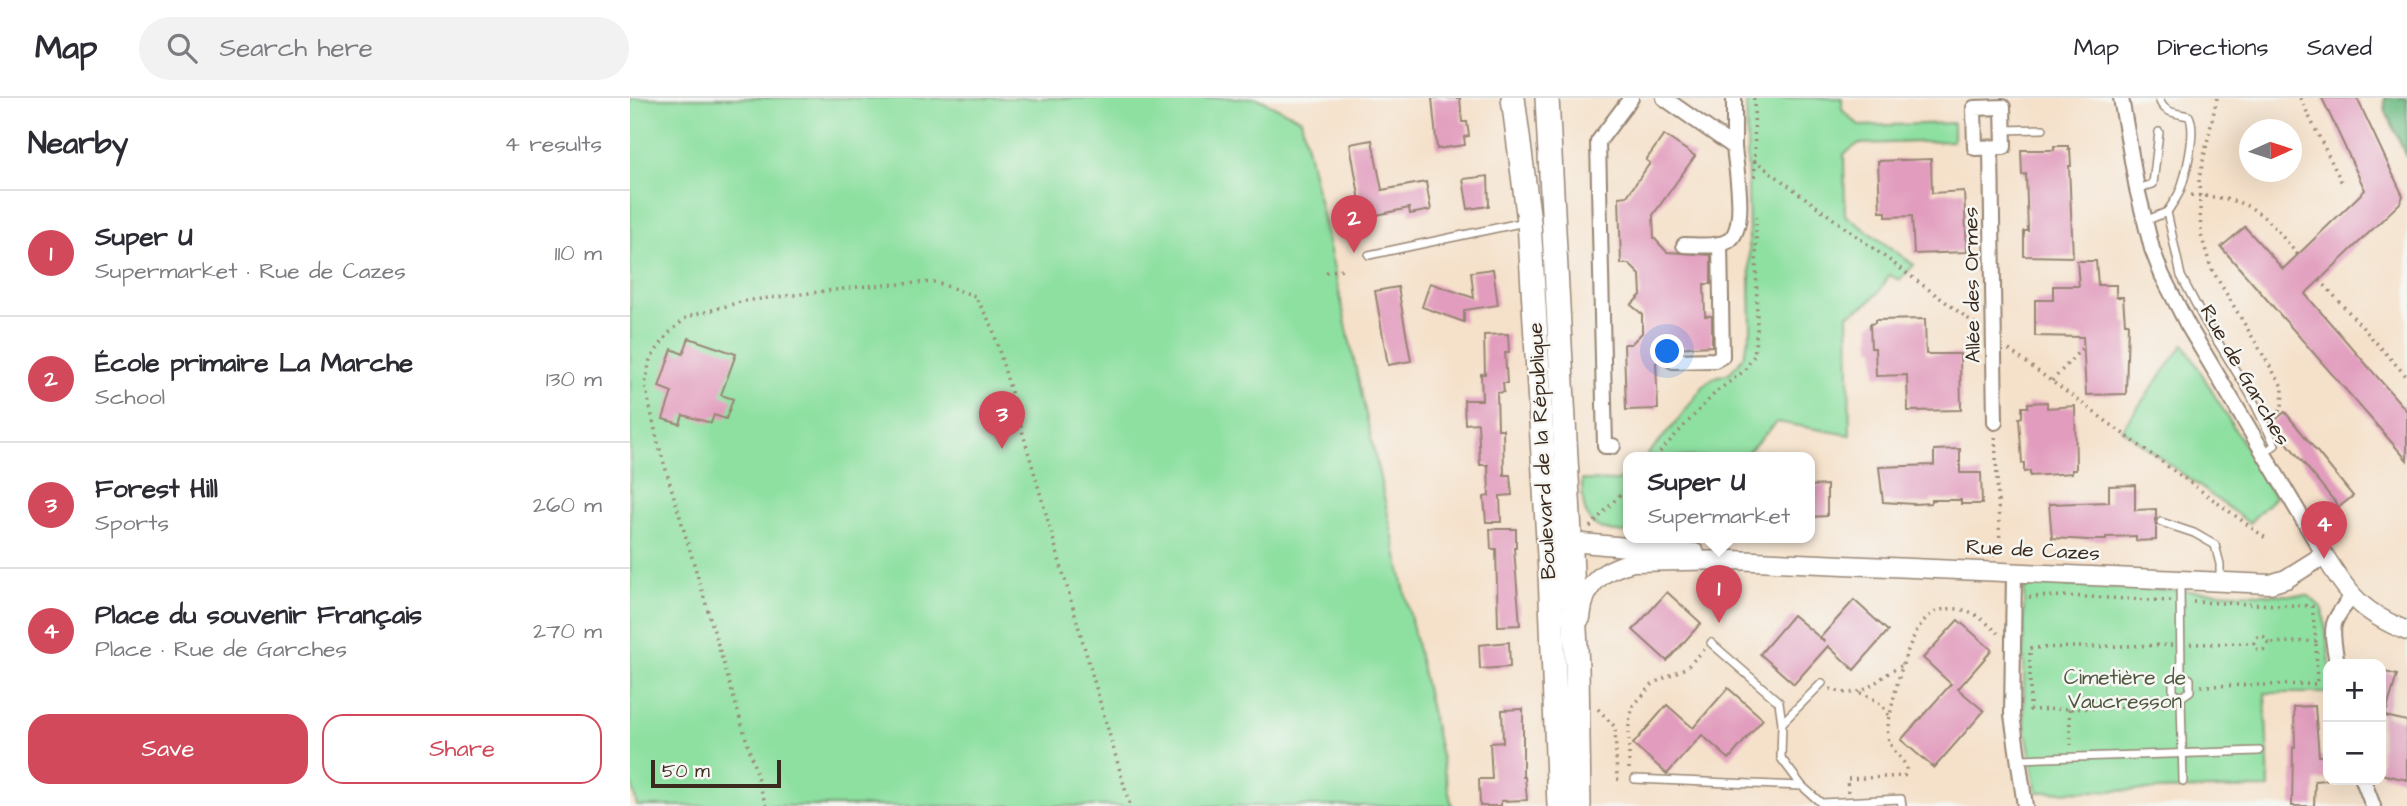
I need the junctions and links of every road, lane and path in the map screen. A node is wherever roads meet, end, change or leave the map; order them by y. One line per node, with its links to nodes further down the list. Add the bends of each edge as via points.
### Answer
1 (1513, 98): 23 (main road, Boulevard de la République)
2 (1546, 98): 43 (main road, Boulevard de la République)
3 (1631, 98): 38 (street, via 1598,142 1605,446)
4 (1664, 98): 15 (street)
5 (1734, 98): 15 (street)
6 (1754, 98): 17 (path)
7 (2121, 98): 19 (street, Rue de Garches)
8 (2159, 98): 20 (lane, via 2165,110 2189,116 2192,122)
9 (2217, 98): 21 (path, via 2199,179)
10 (2300, 98): 18 (path)
11 (1988, 103): 13 (street, via 2003,107); 16 (street, via 1975,108 1975,148)
12 (2043, 129): 13 (lane)
13 (2004, 130): 16 (street, via 2004,146)
14 (2159, 132): 19 (lane, via 2153,184)
15 (1734, 147): 25 (street, via 1740,222 1736,234)
16 (1991, 148): 36 (street, Allée des Ormes)
17 (1754, 160)
18 (2343, 185)
19 (2137, 190): 24 (street, Rue de Garches)
20 (2179, 194): 21 (path); 22 (lane)
21 (2200, 195): 27 (path, via 2248,204); 37 (path, via 2201,235 2211,268 2283,388 2282,408)
22 (2166, 212): 24 (lane); 37 (lane, via 2181,275)
23 (1529, 221): 28 (lane); 43 (main road, Boulevard de la République)
24 (2145, 221): 39 (street, Rue de Garches, via 2168,288)
25 (1720, 244): 26 (street); 33 (street, via 1722,356)
26 (1684, 245)
27 (2298, 254)
28 (1369, 255)
29 (1343, 269): 30 (path)
30 (1326, 272)
31 (2320, 280): 34 (path)
32 (2083, 347): 35 (path)
33 (1673, 361)
34 (2407, 377)
35 (2052, 381)
36 (1995, 422): 46 (path, via 2000,544)
37 (2265, 424): 39 (lane, via 2275,445)
38 (1613, 446)
39 (2264, 453): 44 (street, Rue de Garches)
40 (1623, 492): 42 (path, via 1590,528)
41 (2161, 522): 51 (lane, via 2216,545)
42 (1598, 533)
43 (1559, 541): 45 (street, Rue de Cazes); 48 (main road, Boulevard de la République); 52 (main road, Boulevard de la République)
44 (2324, 555): 51 (street, Rue de Cazes, via 2278,582); 53 (street, Rue de Garches)
45 (1732, 560): 46 (street, Rue de Cazes); 49 (street, Rue de Cazes, via 1633,562)
46 (1988, 571): 47 (street, Rue de Cazes)
47 (2014, 572): 50 (street, Rue de Cazes); 62 (street)
48 (1550, 573): 52 (street); 88 (main road, Boulevard de la République)
49 (1601, 575): 52 (street, Rue de Cazes); 65 (street, via 1584,598)
50 (2180, 580): 51 (street, Rue de Cazes); 54 (lane)
51 (2220, 581)
52 (1572, 588): 65 (main road, Boulevard de la République)
53 (2352, 597): 56 (street, Rue de Garches, via 2363,608); 63 (street, via 2333,620)
54 (2180, 601): 55 (path, via 2029,596); 57 (path, via 2313,604); 61 (lane)
55 (2029, 609)
56 (2407, 631)
57 (2316, 641): 60 (path); 68 (path, via 2317,684)
58 (1711, 643): 75 (lane, via 1779,702); 81 (path, via 1686,667 1654,683 1633,706 1629,770 1641,769)
59 (2254, 643): 60 (path, via 2256,649 2263,650); 60 (path, via 2263,635); 61 (path)
60 (2269, 643)
61 (2180, 644): 66 (lane); 73 (path, via 2030,648 2030,710)
62 (2013, 646): 64 (path, via 1975,615 1948,609 1930,615 1916,633); 79 (street, via 2012,715)
63 (2337, 659)
64 (1903, 665): 69 (path); 74 (path)
65 (1577, 667): 89 (main road, Boulevard de la République)
66 (2181, 674): 68 (lane, via 2190,679); 70 (lane, via 2173,680 2173,692)
67 (1821, 684): 69 (path, via 1841,693); 75 (lane)
68 (2190, 686): 70 (lane)
69 (1858, 692): 74 (path, via 1875,699)
70 (2181, 697): 72 (lane)
71 (1594, 705): 80 (path, via 1615,727)
72 (2182, 706): 73 (path); 77 (lane)
73 (2069, 709): 78 (path)
74 (1890, 718): 85 (path, via 1890,745 1906,764 1906,774 1847,779)
75 (1782, 723): 84 (lane, via 1781,758)
76 (2259, 751): 77 (lane)
77 (2183, 753): 78 (lane); 82 (lane)
78 (2072, 756): 79 (lane)
79 (2019, 759): 91 (street)
80 (1615, 770)
81 (1638, 780): 84 (lane)
82 (2183, 781)
83 (2365, 785): 92 (street)
84 (1801, 786): 85 (lane, via 1821,803)
85 (1849, 801): 90 (lane, via 1901,799)
86 (766, 806): 87 (path, via 658,443 645,385 650,359 687,317 744,300 935,282 975,296 992,326)
87 (1130, 806)
88 (1559, 806)
89 (1579, 806)
90 (1902, 806)
91 (2025, 806)
92 (2372, 806)

